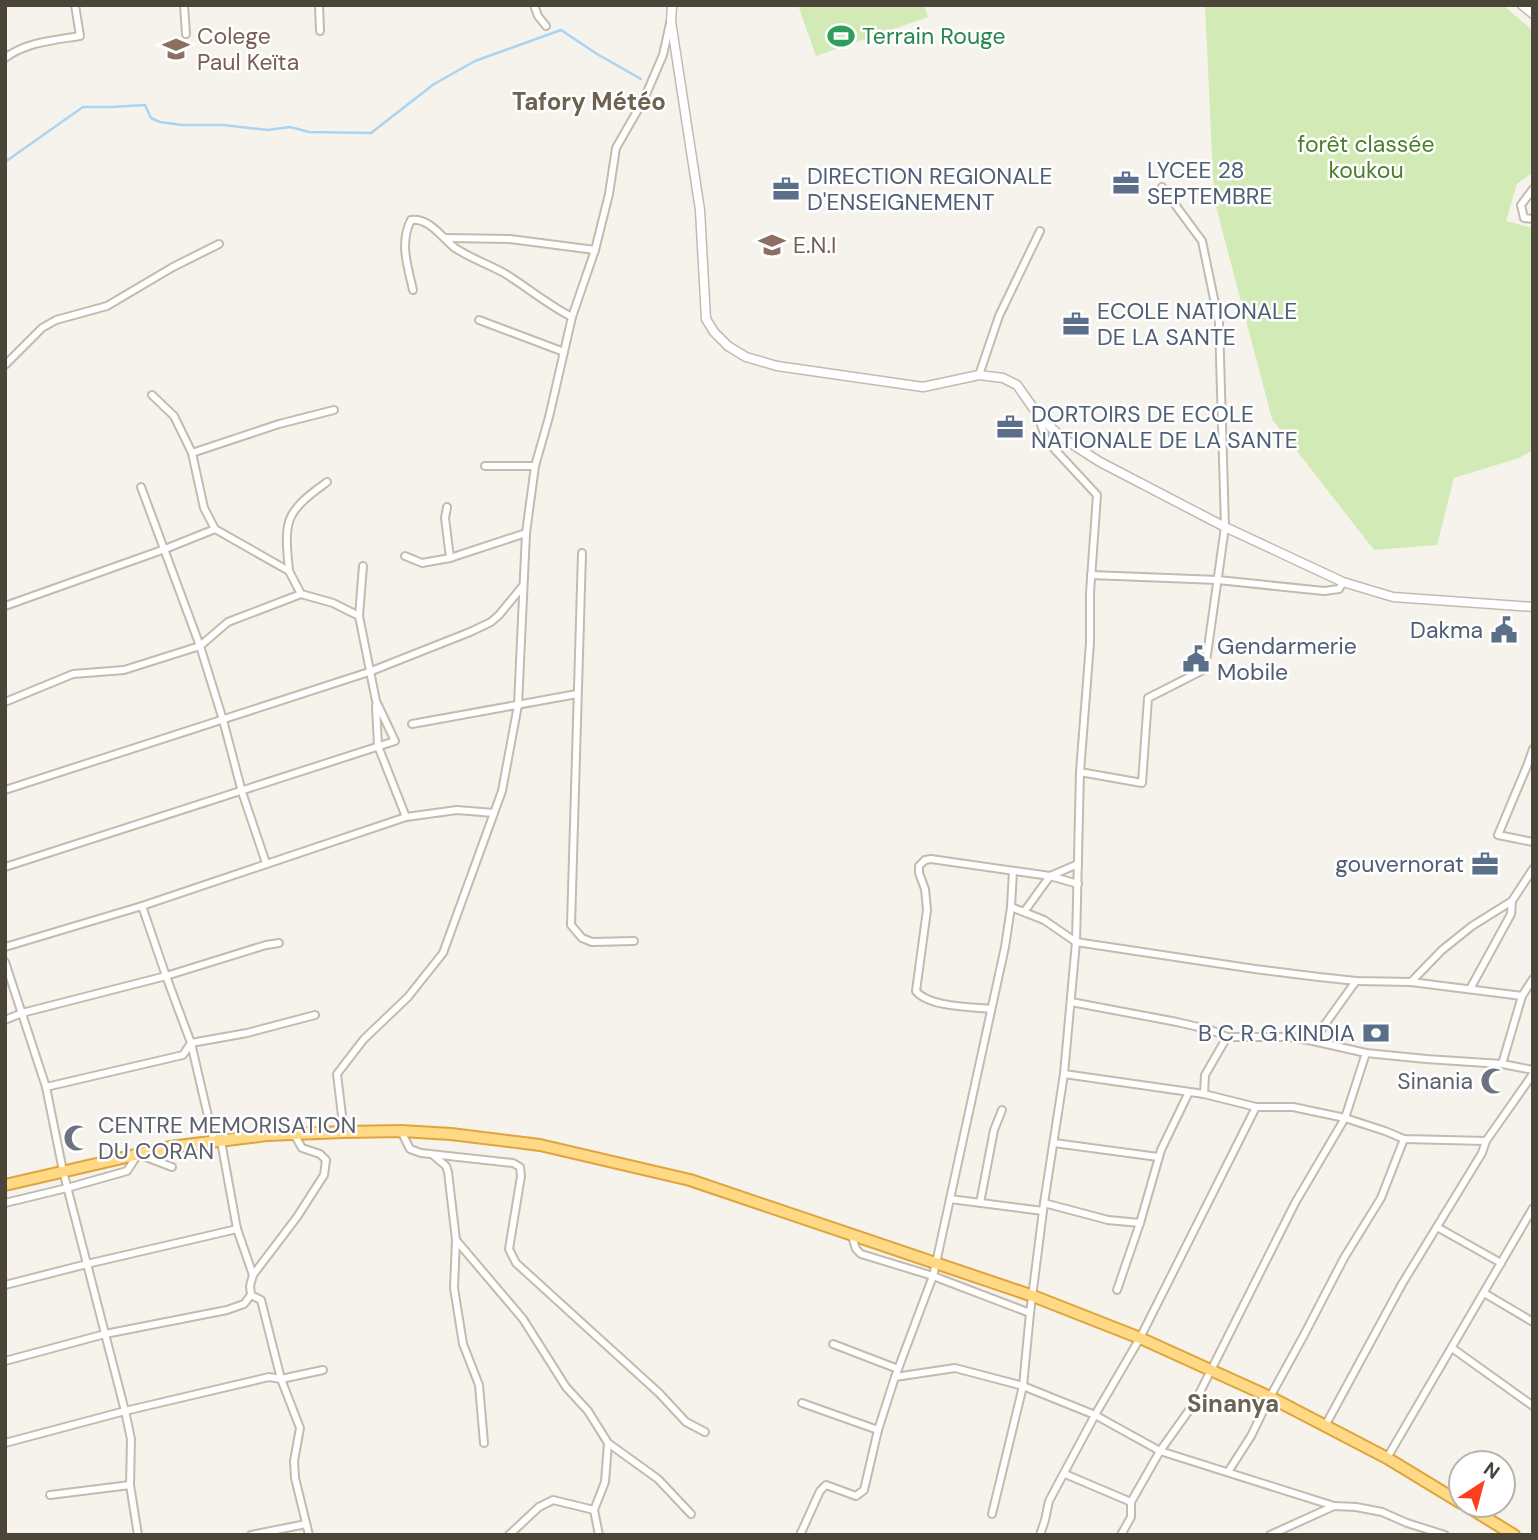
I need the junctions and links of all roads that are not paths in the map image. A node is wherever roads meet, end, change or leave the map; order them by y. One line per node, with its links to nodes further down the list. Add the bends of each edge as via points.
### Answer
1 (75, 5): 12 (street, via 80,36 34,44)
2 (184, 5): 11 (street)
3 (319, 5): 10 (street)
4 (534, 5): 9 (street)
5 (672, 5): 8 (street)
6 (1522, 5): 7 (street)
7 (1533, 14)
8 (671, 21): 19 (street, via 663,55 644,99 616,148); 25 (street, via 700,210 706,319 714,332 746,357 777,366 923,387)
9 (547, 26)
10 (320, 31)
11 (186, 34)
12 (5, 58)
13 (1162, 187): 35 (street, via 1202,241 1219,323)
14 (1533, 189): 15 (street, via 1521,205 1524,218)
15 (1533, 219)
16 (1040, 231): 25 (street, via 999,316)
17 (446, 238): 19 (street, via 510,239); 20 (street, via 411,220 404,250); 21 (street)
18 (219, 244): 24 (street, via 107,306 56,320)
19 (595, 250): 21 (street)
20 (414, 290)
21 (572, 317): 23 (street)
22 (479, 320): 23 (street)
23 (564, 352): 31 (street)
24 (5, 365)
25 (979, 375): 28 (street, via 1017,385)
26 (152, 395): 29 (street, via 174,416)
27 (334, 410): 29 (street)
28 (1038, 415): 35 (street, via 1060,437 1100,462); 44 (street, via 1046,440 1097,495)
29 (192, 453): 36 (street, via 204,508)
30 (485, 466): 31 (street)
31 (535, 466): 37 (street)
32 (327, 482): 43 (street, via 295,509 288,526)
33 (141, 487): 38 (street)
34 (447, 507): 41 (street)
35 (1225, 527): 45 (street); 46 (street)
36 (215, 530): 38 (street); 43 (street)
37 (526, 533): 41 (street); 47 (street)
38 (165, 549): 49 (street); 52 (street)
39 (582, 553): 54 (street)
40 (405, 556): 41 (street, via 422,563)
41 (450, 558)
42 (363, 566): 51 (street)
43 (289, 571): 48 (street)
44 (1091, 575): 45 (street); 63 (street)
45 (1218, 580): 46 (street, via 1324,591 1339,589); 63 (street, via 1205,669 1148,698 1142,783)
46 (1343, 582): 50 (street, via 1393,597)
47 (522, 587): 53 (street, via 491,621); 57 (street)
48 (301, 594): 51 (street); 52 (street, via 228,622)
49 (5, 606)
50 (1533, 607)
51 (359, 616): 53 (street)
52 (200, 646): 56 (street, via 124,670 73,674); 58 (street)
53 (369, 672): 55 (street); 58 (street)
54 (577, 694): 57 (street); 80 (street, via 571,925 592,942)
55 (376, 701): 60 (street); 60 (street, via 395,741)
56 (5, 702)
57 (517, 705): 59 (street); 66 (street)
58 (223, 720): 64 (street); 65 (street)
59 (412, 724)
60 (378, 747): 65 (street); 67 (street)
61 (1533, 749): 62 (street)
62 (1530, 766): 68 (street, via 1498,835)
63 (1080, 772): 70 (street)
64 (5, 790)
65 (242, 792): 69 (street); 71 (street)
66 (494, 813): 67 (street, via 457,810); 109 (street, via 443,953 337,1074)
67 (406, 817): 69 (street)
68 (1533, 842)
69 (266, 863): 77 (street)
70 (1078, 864): 74 (street); 75 (street)
71 (5, 867)
72 (1533, 869): 76 (street)
73 (1013, 871): 74 (street); 78 (street); 92 (street, via 931,859 919,866 927,910 916,991 935,1003)
74 (1050, 876): 75 (street); 79 (street)
75 (1078, 884): 81 (street)
76 (1512, 901): 88 (street, via 1442,950); 89 (street, via 1511,914)
77 (142, 906): 83 (street); 85 (street)
78 (1011, 907): 79 (street); 92 (street)
79 (1024, 912): 81 (street)
80 (634, 940)
81 (1076, 942): 87 (street); 91 (street)
82 (279, 943): 85 (street)
83 (5, 947)
84 (5, 962): 93 (street)
85 (166, 976): 93 (street); 98 (street)
86 (1533, 979): 90 (street)
87 (1356, 981): 88 (street); 97 (street)
88 (1411, 982): 89 (street)
89 (1470, 989): 90 (street)
90 (1522, 996): 100 (street)
91 (1071, 1002): 96 (street, via 1177,1022); 102 (street)
92 (991, 1009): 125 (street)
93 (22, 1013): 95 (street); 103 (street)
94 (315, 1015): 98 (street)
95 (5, 1020)
96 (1227, 1037): 97 (street); 105 (street, via 1205,1075)
97 (1313, 1041): 99 (street)
98 (191, 1043): 103 (street, via 183,1055); 113 (street)
99 (1366, 1053): 100 (street); 108 (street)
100 (1502, 1064): 101 (street)
101 (1533, 1072): 114 (street)
102 (1064, 1074): 104 (street); 115 (street)
103 (46, 1087): 122 (street)
104 (1189, 1092): 105 (street); 119 (street)
105 (1204, 1094): 106 (street)
106 (1256, 1107): 108 (street, via 1293,1107); 150 (street)
107 (1002, 1110): 127 (street, via 993,1130)
108 (1345, 1118): 112 (street); 155 (street, via 1295,1203)
109 (344, 1132): 110 (highway); 111 (highway)
110 (401, 1132): 117 (street, via 410,1149); 133 (highway, via 540,1145 690,1180)
111 (294, 1134): 113 (highway); 138 (street, via 302,1148 326,1160 324,1175)
112 (1404, 1139): 114 (street); 160 (street, via 1381,1198)
113 (217, 1141): 116 (highway); 132 (street)
114 (1486, 1141): 131 (street)
115 (1054, 1143): 119 (street); 128 (street)
116 (138, 1154): 121 (street); 122 (highway); 124 (street, via 127,1171)
117 (432, 1155): 118 (street); 120 (street)
118 (450, 1156): 120 (street); 167 (street, via 520,1167 509,1249 516,1263 686,1422)
119 (1158, 1157): 130 (street)
120 (446, 1166): 134 (street)
121 (173, 1167)
122 (63, 1171): 123 (highway); 124 (street)
123 (5, 1185)
124 (67, 1188): 126 (street); 137 (street)
125 (950, 1199): 127 (street); 135 (street)
126 (5, 1203)
127 (980, 1203): 128 (street)
128 (1044, 1208): 130 (street); 144 (street)
129 (1533, 1208): 136 (street)
130 (1140, 1223): 141 (street)
131 (1437, 1227): 136 (street); 165 (street)
132 (237, 1229): 137 (street); 138 (street)
133 (851, 1234): 135 (highway); 139 (street, via 861,1254)
134 (456, 1240): 169 (street, via 454,1288 463,1344 478,1385); 170 (street, via 523,1320)
135 (936, 1263): 139 (street); 144 (highway)
136 (1501, 1263): 142 (street)
137 (87, 1264): 140 (street); 149 (street)
138 (253, 1275): 143 (street)
139 (933, 1276): 147 (street); 154 (street)
140 (5, 1285)
141 (1117, 1290)
142 (1484, 1293): 148 (street); 152 (street)
143 (251, 1295): 145 (street); 146 (street)
144 (1033, 1296): 147 (street); 150 (highway)
145 (261, 1300): 146 (street); 158 (street)
146 (244, 1304): 149 (street)
147 (1030, 1313): 159 (street)
148 (1533, 1322)
149 (104, 1334): 153 (street); 163 (street)
150 (1140, 1338): 155 (highway); 164 (street)
151 (833, 1344): 154 (street)
152 (1451, 1348): 162 (street); 172 (street)
153 (5, 1361)
154 (898, 1369): 157 (street)
155 (1211, 1369): 160 (highway); 171 (street, via 1195,1402)
156 (323, 1370): 158 (street)
157 (895, 1377): 159 (street, via 955,1368); 166 (street)
158 (281, 1379): 163 (street, via 269,1377); 184 (street, via 300,1428 295,1478)
159 (1023, 1385): 164 (street); 182 (street)
160 (1270, 1396): 165 (highway); 173 (street)
161 (802, 1403): 166 (street)
162 (1533, 1406)
163 (125, 1411): 168 (street); 175 (street, via 131,1439)
164 (1095, 1415): 171 (street); 174 (street)
165 (1325, 1426): 172 (highway)
166 (878, 1430): 190 (street, via 863,1490 856,1496 825,1485)
167 (705, 1432)
168 (5, 1443)
169 (484, 1443)
170 (608, 1443): 180 (street, via 605,1482); 181 (street, via 658,1479)
171 (1160, 1451): 173 (street); 178 (street)
172 (1387, 1458): 176 (highway)
173 (1228, 1472): 179 (street)
174 (1065, 1474): 178 (street); 191 (street, via 1049,1501)
175 (130, 1485): 177 (street); 185 (street)
176 (1447, 1494)
177 (50, 1495)
178 (1131, 1502): 192 (street, via 1131,1517)
179 (1334, 1506): 193 (street); 194 (street, via 1382,1512)
180 (594, 1510): 188 (street, via 553,1500); 189 (street)
181 (691, 1514)
182 (992, 1514)
183 (1488, 1519): 195 (highway)
184 (306, 1524): 186 (street); 187 (street)
185 (138, 1535)
186 (251, 1535)
187 (309, 1535)
188 (509, 1535)
189 (599, 1535)
190 (800, 1535)
191 (1040, 1535)
192 (1121, 1535)
193 (1270, 1535)
194 (1445, 1535)
195 (1514, 1535)

